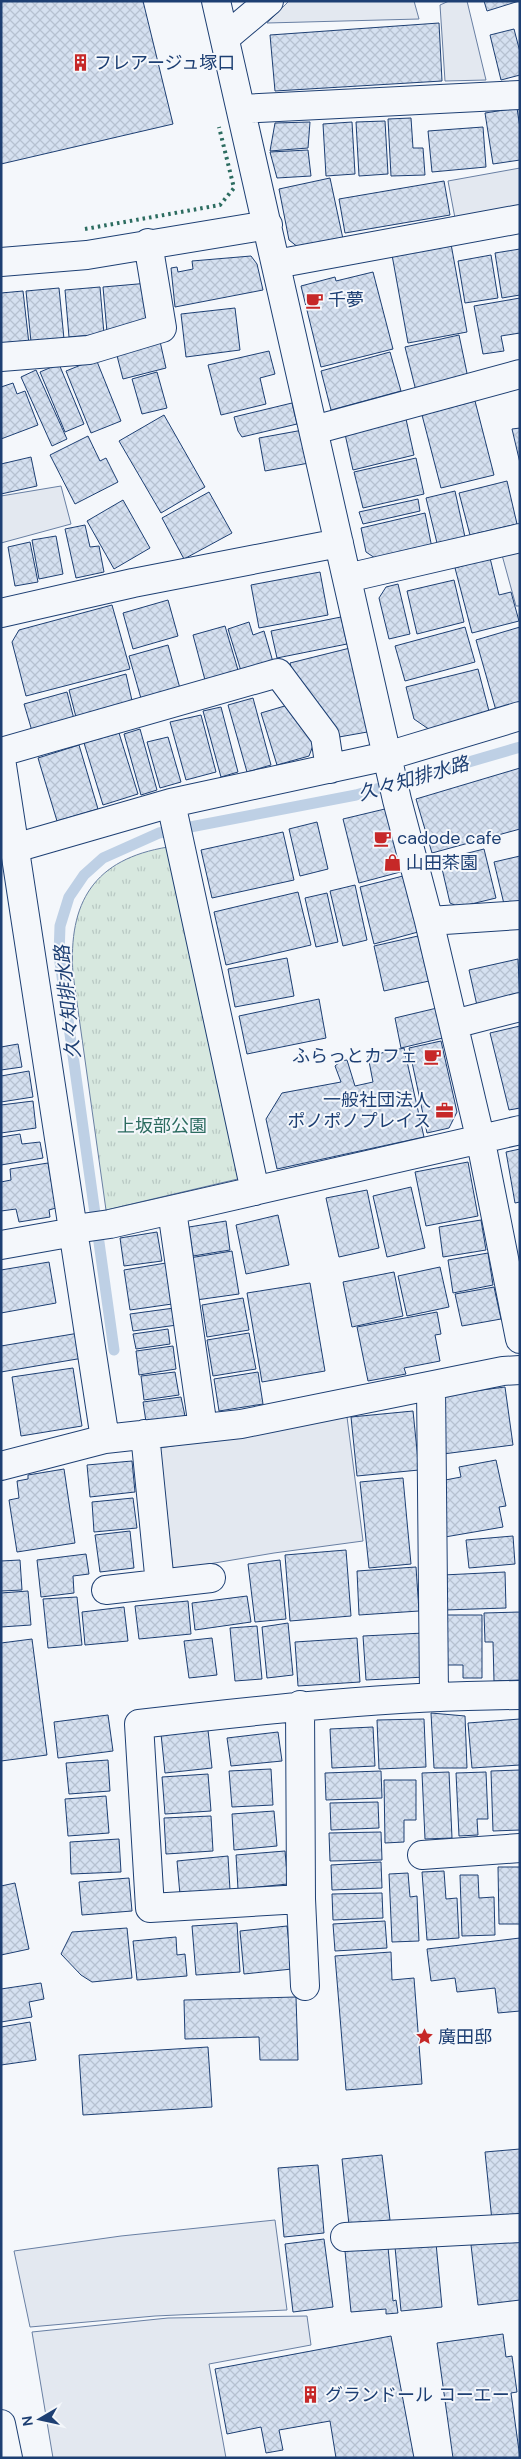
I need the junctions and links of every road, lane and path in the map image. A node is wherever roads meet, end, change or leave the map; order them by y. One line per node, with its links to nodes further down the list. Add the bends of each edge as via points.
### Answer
1 (216, 1): 3 (street)
2 (269, 1): 3 (street)
3 (226, 38): 5 (street)
4 (520, 95): 5 (street)
5 (241, 109): 7 (street)
6 (520, 219): 10 (street)
7 (268, 225): 8 (street); 10 (street)
8 (148, 243): 9 (street, via 87,255); 11 (street, via 162,328 89,350)
9 (1, 262)
10 (276, 264): 13 (street)
11 (1, 357)
12 (520, 374): 13 (street)
13 (314, 430): 15 (street)
14 (520, 538): 16 (street)
15 (339, 542): 16 (street); 17 (street)
16 (347, 578): 21 (street)
17 (1, 613)
18 (520, 716): 21 (street)
19 (1, 752): 22 (street, via 278,673 325,736)
20 (1, 759): 24 (street)
21 (389, 763): 22 (street); 26 (street)
22 (330, 769): 23 (street)
23 (173, 810): 24 (street); 31 (street)
24 (15, 848): 33 (street)
25 (520, 915): 26 (street)
26 (429, 920): 28 (street)
27 (520, 1007): 28 (street)
28 (454, 1024): 30 (street)
29 (520, 1130): 30 (street)
30 (480, 1137): 31 (street); 35 (street)
31 (255, 1191): 32 (street)
32 (172, 1210): 33 (street); 38 (street)
33 (78, 1230): 34 (street); 40 (street)
34 (1, 1245)
35 (520, 1339)
36 (520, 1370): 37 (street)
37 (431, 1386): 38 (street, via 241,1424); 46 (street)
38 (204, 1428): 39 (street)
39 (141, 1434): 40 (street); 43 (street)
40 (100, 1440): 41 (street)
41 (1, 1466)
42 (211, 1578): 43 (street)
43 (160, 1584): 44 (street)
44 (106, 1590)
45 (520, 1695): 46 (street)
46 (434, 1696): 47 (street)
47 (300, 1705): 50 (street); 50 (street, via 140,1724 150,1908)
48 (520, 1848): 49 (street)
49 (422, 1855)
50 (301, 1899): 51 (street)
51 (304, 1986)
52 (520, 2228): 53 (street)
53 (345, 2237)
54 (1, 2424): 55 (street)
55 (8, 2458)

